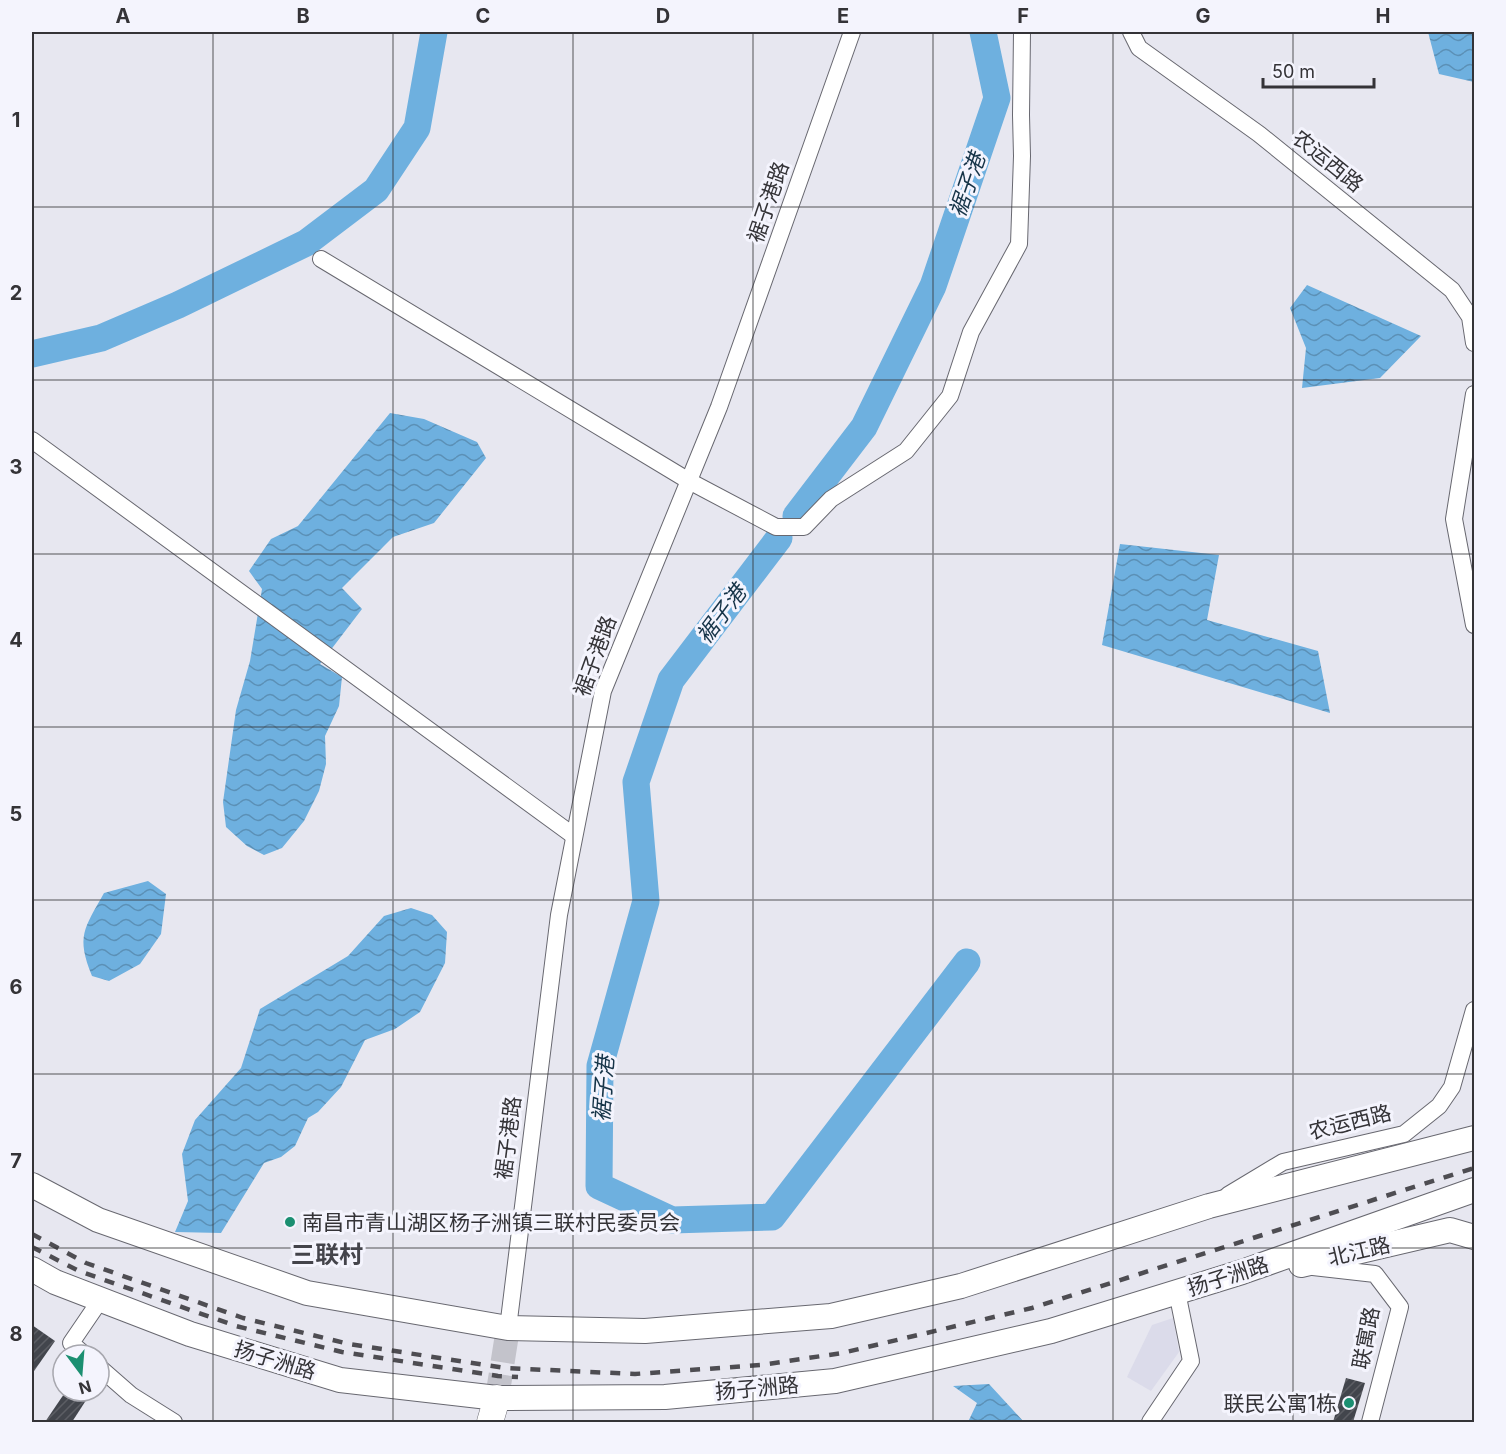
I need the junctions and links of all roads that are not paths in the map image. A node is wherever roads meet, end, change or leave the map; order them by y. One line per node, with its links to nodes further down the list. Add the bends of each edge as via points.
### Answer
1 (852, 32): 8 (street, 裾子港路)
2 (1022, 32): 8 (street, via 1018,244 971,332 950,396 906,451 831,499 804,527 776,527)
3 (1131, 32): 5 (street, 农运西路, via 1139,48 1259,134 1452,290 1470,317)
4 (321, 259): 8 (street)
5 (1474, 343)
6 (1474, 394): 10 (street, via 1454,519)
7 (32, 440): 11 (street)
8 (689, 481): 11 (street, 裾子港路, via 603,692)
9 (1474, 589): 10 (street)
10 (1474, 617)
11 (574, 836): 23 (street, 裾子港路, via 559,915)
12 (1474, 1010): 16 (street, 农运西路, via 1452,1087 1439,1106 1404,1134 1283,1162)
13 (1474, 1138): 16 (main road)
14 (32, 1185): 23 (main road, via 98,1220 307,1293)
15 (1474, 1190): 20 (main road, 扬子洲路)
16 (1209, 1206): 23 (main road, via 961,1286 831,1316 645,1331)
17 (1474, 1237): 18 (main road, 北江路, via 1450,1230)
18 (1298, 1266): 20 (main road, 北江路); 30 (street, 联寓路, via 1375,1274 1400,1307)
19 (32, 1269): 22 (main road, 扬子洲路)
20 (1242, 1272): 21 (main road, 扬子洲路)
21 (1177, 1292): 26 (main road, 扬子洲路, via 1051,1331 835,1381 665,1396); 29 (street, via 1191,1361)
22 (100, 1299): 24 (street); 26 (main road, 扬子洲路, via 190,1334 340,1380)
23 (508, 1328)
24 (71, 1343)
25 (111, 1378): 27 (street)
26 (497, 1398): 28 (main road)
27 (174, 1422)
28 (490, 1422)
29 (1150, 1422)
30 (1370, 1422)

